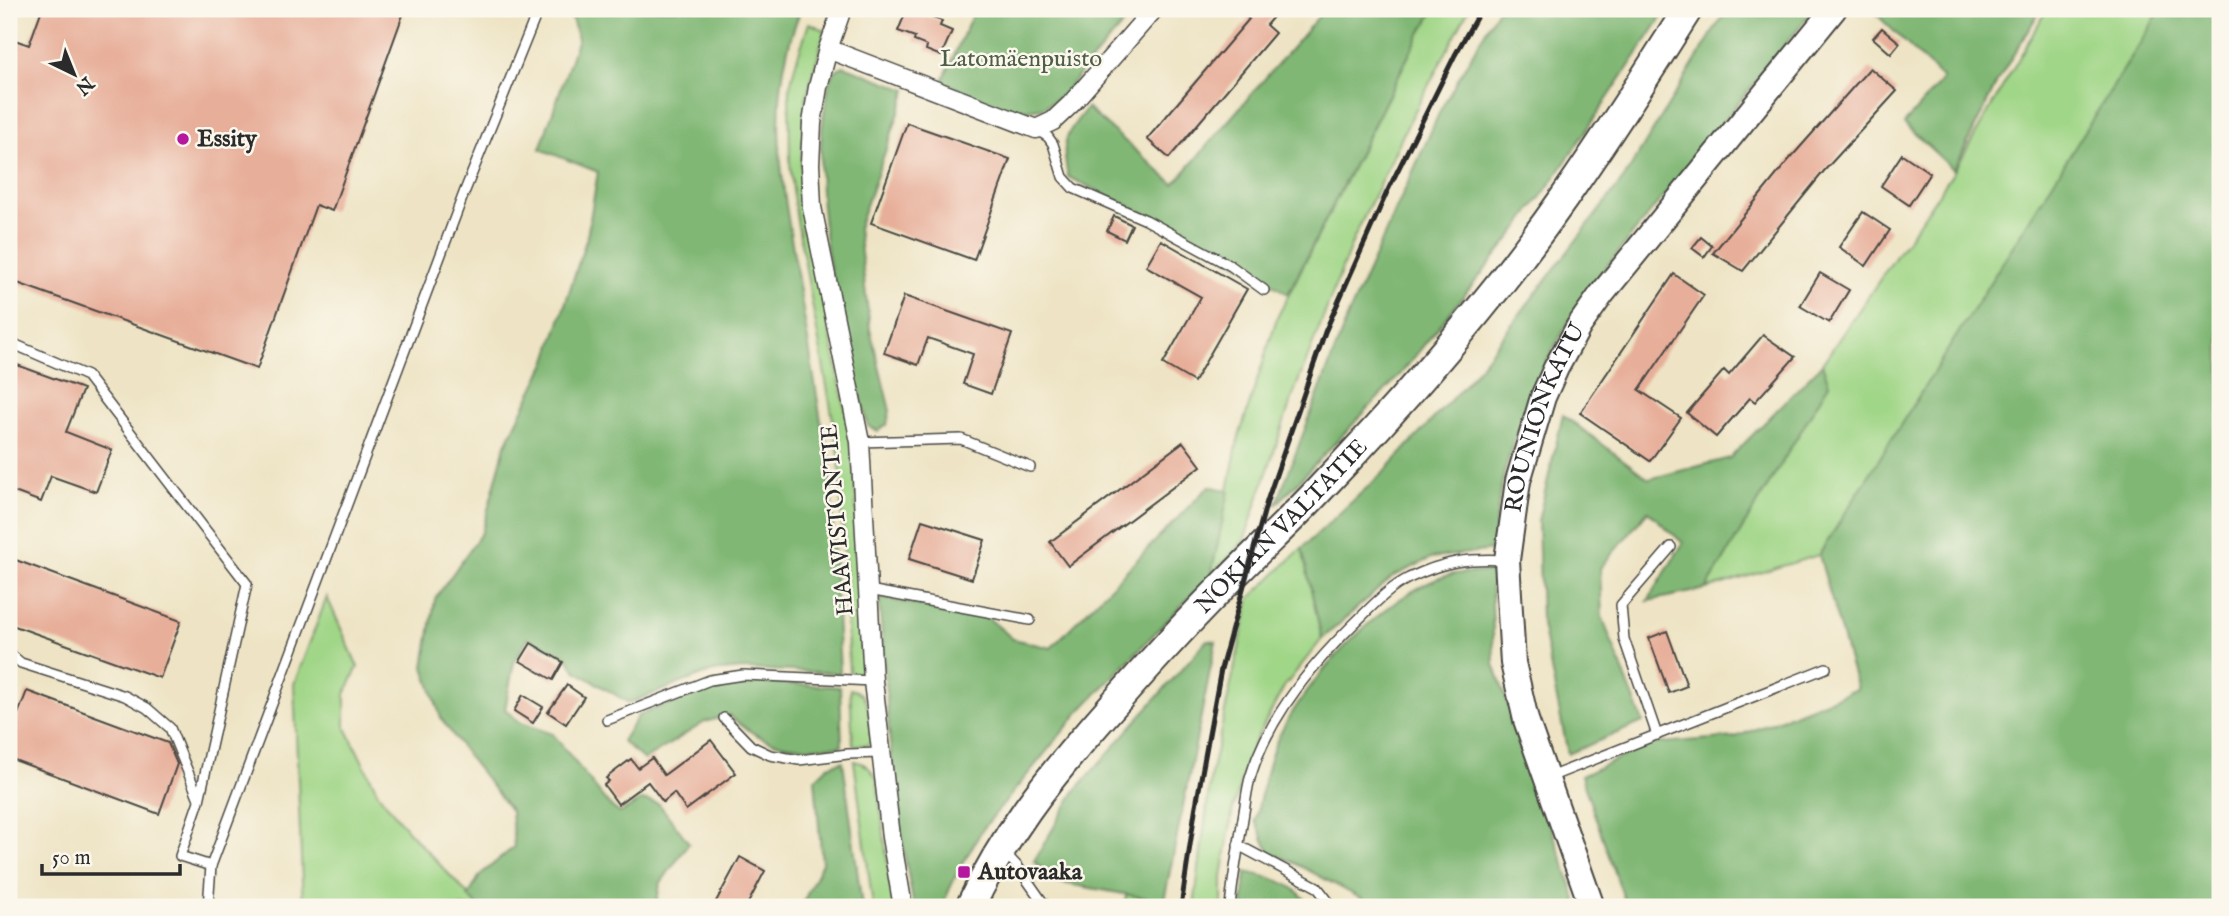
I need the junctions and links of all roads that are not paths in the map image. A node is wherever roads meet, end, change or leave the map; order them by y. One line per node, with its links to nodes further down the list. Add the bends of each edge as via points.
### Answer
1 (535, 9): 27 (lane)
2 (842, 9): 6 (street, HAAVISTONTIE)
3 (1154, 9): 7 (street, via 1071,104)
4 (1688, 9): 26 (main road, NOKIAN VALTATIE, via 1564,199 1486,300 1326,482 1123,693 1060,766)
5 (1834, 9): 13 (main road, ROUNIONKATU, via 1579,326 1543,397 1530,439 1518,481)
6 (828, 49): 7 (street); 10 (street, HAAVISTONTIE, via 812,123 812,207)
7 (1036, 129): 8 (lane, via 1053,144 1063,177 1073,188 1158,227 1231,266)
8 (1264, 290)
9 (9, 342): 24 (lane, via 88,376 247,584)
10 (860, 442): 11 (lane, via 961,439); 14 (street, HAAVISTONTIE)
11 (1030, 467)
12 (1671, 547): 21 (lane, via 1621,605 1624,639)
13 (1507, 559): 23 (main road, ROUNIONKATU, via 1513,663 1526,720); 25 (lane, via 1472,558 1406,580 1344,633 1288,701 1267,736 1250,776)
14 (869, 590): 15 (lane); 18 (street, HAAVISTONTIE)
15 (1030, 621)
16 (9, 653): 24 (lane, via 20,663 125,696 147,708 170,728)
17 (1826, 668): 21 (lane)
18 (873, 681): 20 (lane, via 743,675 710,680); 22 (street, HAAVISTONTIE)
19 (724, 718): 22 (lane, via 751,746 770,755 799,760)
20 (607, 720)
21 (1657, 735): 23 (lane)
22 (880, 753): 29 (street, HAAVISTONTIE)
23 (1547, 778): 34 (main road, ROUNIONKATU)
24 (199, 801): 27 (lane, via 180,856)
25 (1238, 845): 32 (lane); 33 (lane, via 1317,887)
26 (1001, 849): 30 (main road, NOKIAN VALTATIE); 31 (lane)
27 (211, 866): 28 (lane)
28 (208, 907)
29 (903, 907)
30 (970, 907)
31 (1046, 907)
32 (1230, 907)
33 (1330, 907)
34 (1592, 907)

